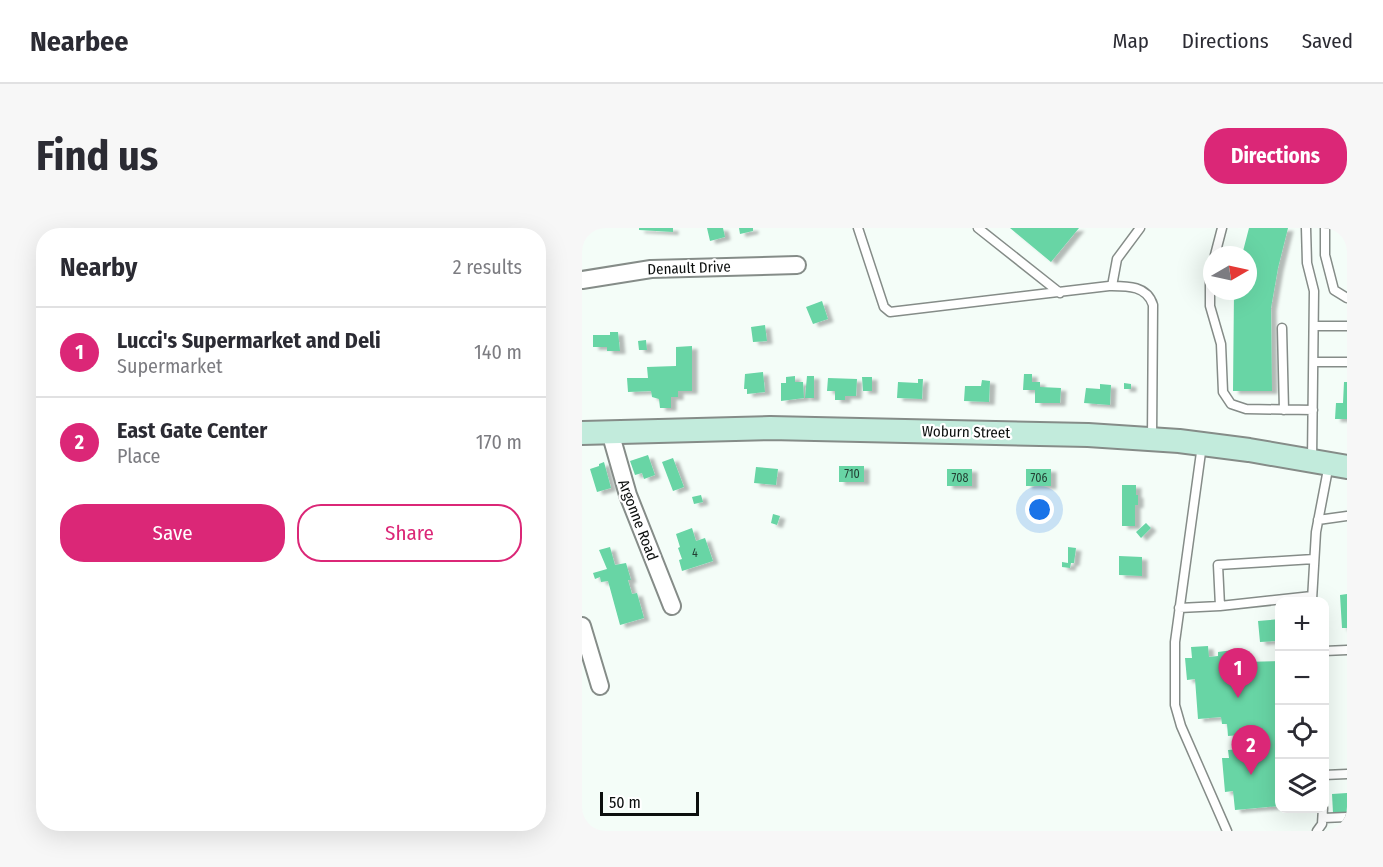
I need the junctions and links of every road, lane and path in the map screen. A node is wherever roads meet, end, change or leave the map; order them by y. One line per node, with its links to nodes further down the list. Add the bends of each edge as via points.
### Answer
1 (858, 228): 11 (lane, via 889,312)
2 (978, 228): 11 (lane)
3 (1140, 228): 10 (lane, via 1117,259)
4 (1222, 228): 7 (lane)
5 (1306, 228): 14 (lane)
6 (1325, 228): 12 (lane, via 1325,255 1334,290)
7 (1217, 246)
8 (797, 265): 9 (street, Denault Drive, via 651,269)
9 (582, 280)
10 (1112, 286): 11 (lane); 23 (lane, via 1140,289 1152,301)
11 (1060, 293)
12 (1347, 298)
13 (1210, 300): 19 (lane, via 1221,344 1223,392 1231,404 1246,409)
14 (1315, 326): 15 (lane); 17 (lane)
15 (1347, 326)
16 (1282, 328): 19 (lane)
17 (1314, 362): 18 (lane); 20 (lane)
18 (1347, 362)
19 (1284, 410): 20 (lane)
20 (1313, 410): 25 (lane)
21 (610, 432): 22 (main road, Woburn Street); 23 (main road, Woburn Street, via 770,428); 31 (street, Argonne Road, via 628,495)
22 (582, 433)
23 (1152, 439): 24 (main road, Woburn Street)
24 (1202, 444): 25 (main road, Woburn Street); 33 (lane)
25 (1329, 463): 27 (lane)
26 (1347, 516): 27 (lane)
27 (1318, 520): 28 (lane)
28 (1314, 559): 29 (lane); 32 (lane, via 1218,565)
29 (1312, 597)
30 (1275, 602): 32 (lane)
31 (672, 606)
32 (1220, 606): 33 (lane)
33 (1179, 608): 42 (lane, via 1174,642 1175,705)
34 (582, 626): 37 (street)
35 (1347, 650): 36 (lane)
36 (1329, 651)
37 (600, 686)
38 (1347, 774): 39 (lane)
39 (1329, 775)
40 (1323, 813): 41 (lane); 43 (lane)
41 (1347, 817)
42 (1227, 831)
43 (1317, 831)

